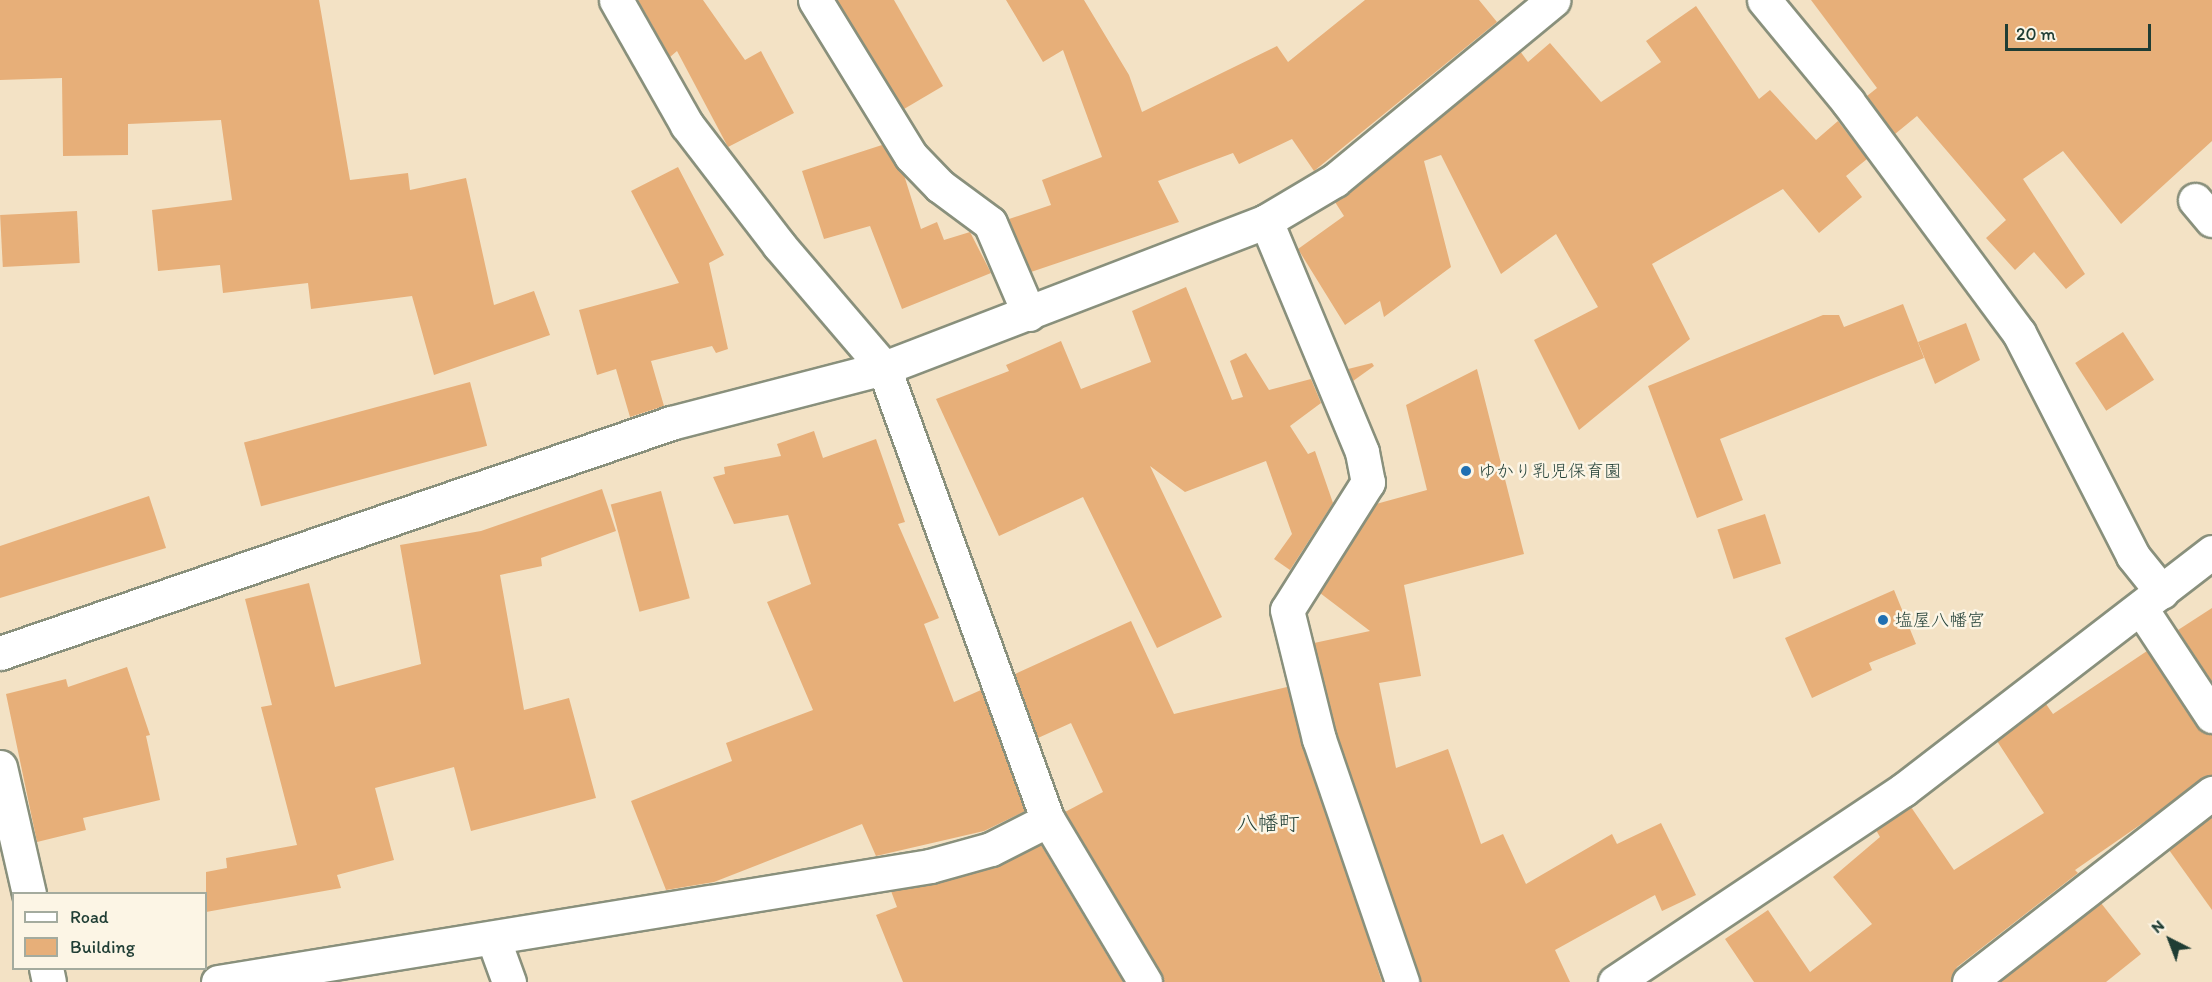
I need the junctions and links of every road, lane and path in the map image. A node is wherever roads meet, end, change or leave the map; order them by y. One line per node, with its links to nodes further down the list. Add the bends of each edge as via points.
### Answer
1 (616, 0): 7 (street, via 687,124 779,245)
2 (815, 0): 6 (street, via 911,156 940,186 990,223)
3 (1553, 0): 5 (street, via 1335,180)
4 (1764, 0): 9 (street, via 1848,102 2019,333)
5 (1266, 221): 6 (street); 20 (street, via 1362,452 1368,482 1287,610 1319,739)
6 (1029, 314): 7 (street)
7 (884, 368): 10 (street, via 671,423); 14 (street)
8 (2212, 552): 9 (street)
9 (2152, 601): 11 (street); 21 (street, via 1903,790)
10 (0, 653)
11 (2212, 716)
12 (0, 767): 15 (street)
13 (2212, 793): 22 (street)
14 (1048, 820): 16 (street, via 992,849 930,866); 19 (street)
15 (29, 892)
16 (493, 938): 17 (street); 18 (street)
17 (218, 982)
18 (509, 982)
19 (1145, 982)
20 (1402, 982)
21 (1615, 982)
22 (1969, 982)

